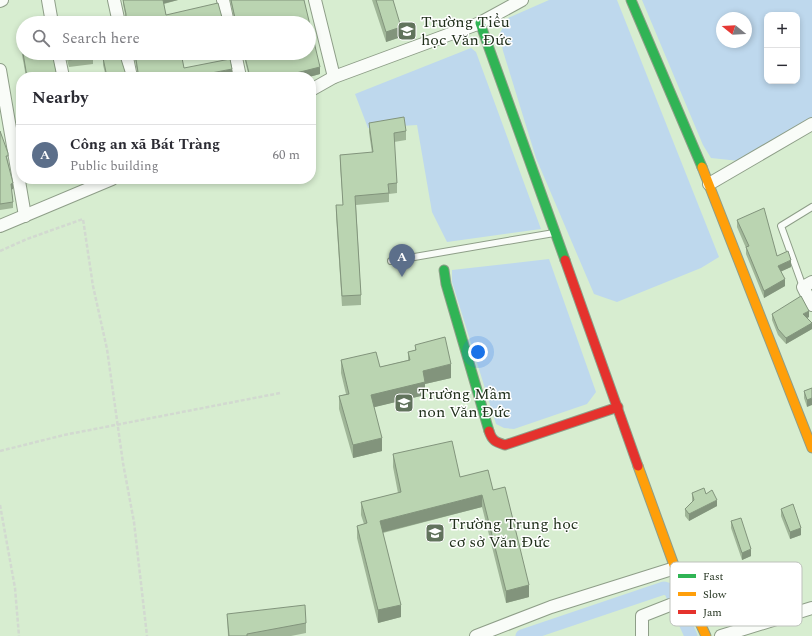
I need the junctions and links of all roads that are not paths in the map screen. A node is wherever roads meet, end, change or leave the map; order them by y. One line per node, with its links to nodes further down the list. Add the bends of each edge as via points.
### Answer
1 (48, 0): 7 (street)
2 (114, 0): 8 (street)
3 (223, 0): 9 (street)
4 (315, 0): 18 (street)
5 (522, 0): 10 (street)
6 (631, 0): 23 (street)
7 (51, 16)
8 (117, 16)
9 (226, 16)
10 (480, 23): 18 (street); 28 (street)
11 (59, 60): 15 (street)
12 (127, 60): 16 (street)
13 (236, 60): 17 (street)
14 (0, 70): 21 (street)
15 (62, 72)
16 (130, 72)
17 (239, 72)
18 (334, 77): 19 (street)
19 (316, 87)
20 (812, 124): 23 (street)
21 (16, 163)
22 (20, 184): 26 (street)
23 (709, 184): 34 (street)
24 (84, 185): 26 (street)
25 (812, 207): 31 (lane, via 781,226)
26 (25, 216): 27 (street)
27 (0, 226)
28 (555, 233): 29 (lane); 33 (street)
29 (391, 261)
30 (444, 270): 33 (street, via 491,438 495,442 505,444)
31 (807, 284): 32 (street)
32 (812, 305)
33 (618, 407): 35 (street)
34 (812, 448)
35 (673, 562)
36 (670, 570): 42 (street, via 551,607)
37 (670, 605): 43 (street, via 642,616)
38 (812, 608): 39 (street)
39 (802, 611)
40 (700, 626): 44 (street)
41 (754, 626): 45 (street)
42 (476, 636)
43 (642, 636)
44 (706, 636)
45 (721, 636)

